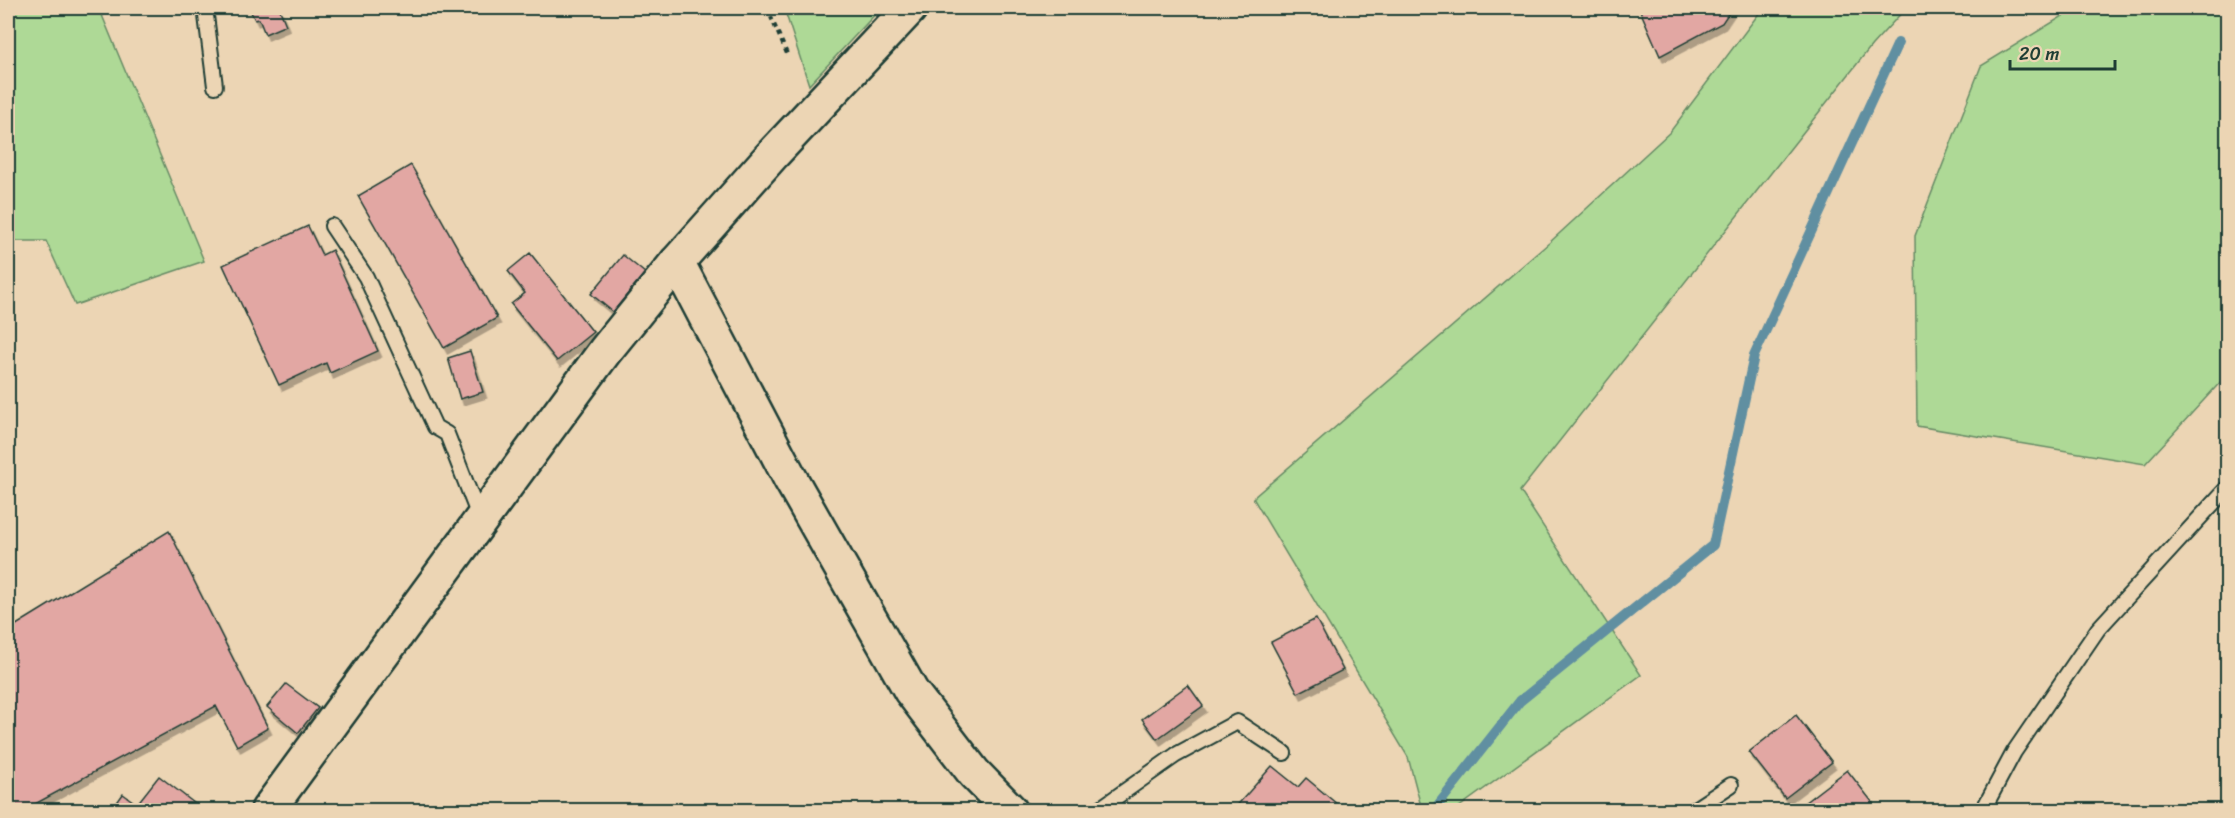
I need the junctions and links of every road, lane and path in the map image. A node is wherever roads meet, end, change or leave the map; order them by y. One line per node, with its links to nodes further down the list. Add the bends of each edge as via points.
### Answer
1 (205, 8): 5 (lane)
2 (767, 8): 4 (path)
3 (910, 8): 7 (street)
4 (788, 56)
5 (215, 86)
6 (332, 226): 9 (lane, via 366,277 435,427 447,434)
7 (676, 262): 9 (street); 13 (street, via 790,478 911,691 974,773)
8 (2228, 488): 16 (lane, via 2098,628 2014,752)
9 (480, 521): 12 (street)
10 (1284, 753): 14 (lane, via 1237,722 1176,755)
11 (1731, 785): 15 (lane)
12 (268, 810)
13 (1010, 810)
14 (1098, 810)
15 (1693, 810)
16 (1983, 810)

